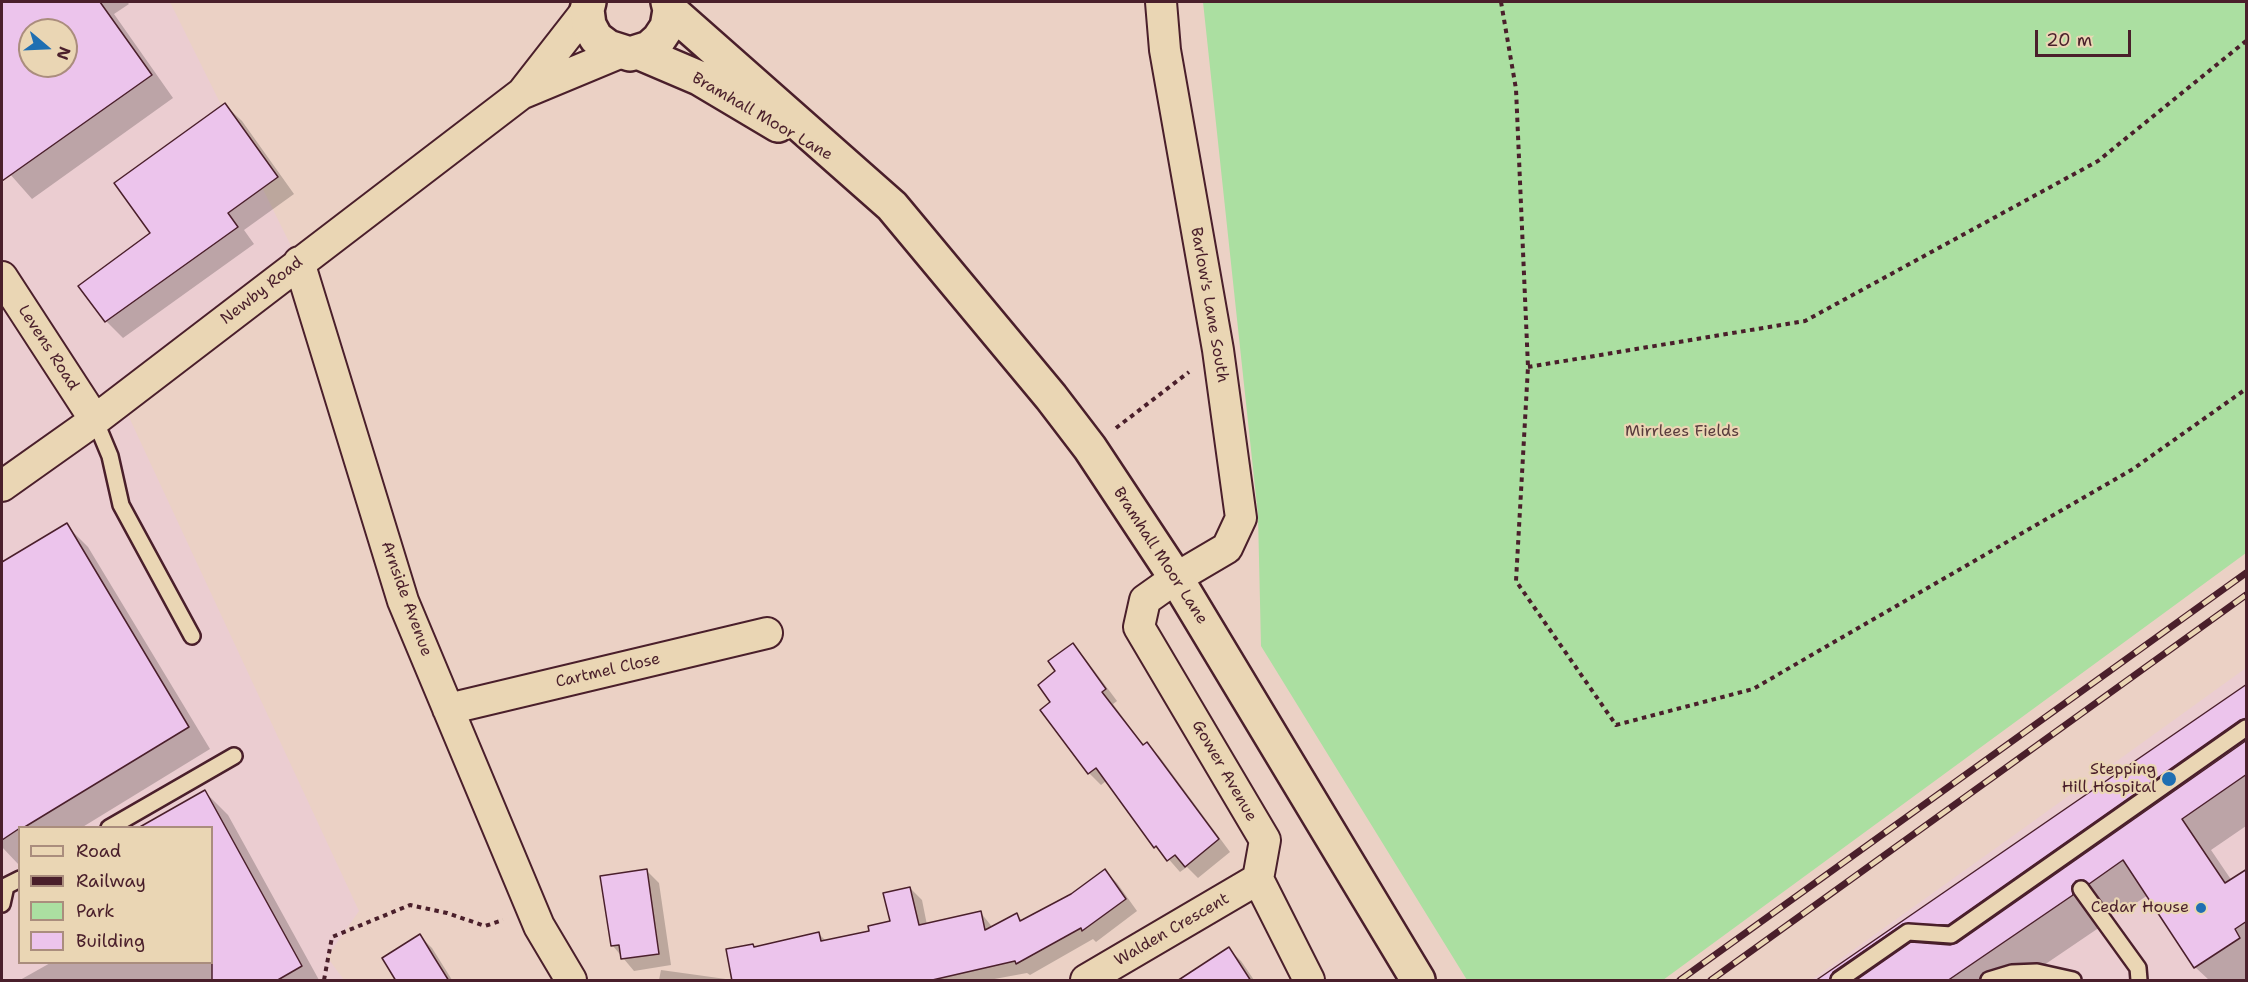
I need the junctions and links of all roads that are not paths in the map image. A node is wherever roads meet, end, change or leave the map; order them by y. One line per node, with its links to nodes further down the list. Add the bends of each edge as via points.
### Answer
1 (1161, 2): 11 (street, Barlow's Lane South, via 1165,50 1218,350 1241,518 1227,548)
2 (588, 6): 4 (street, Bramhall Moor Lane, via 589,25 596,38 608,47); 5 (street, Newby Road)
3 (669, 6): 4 (street, via 667,27 659,39 649,48); 6 (street, Bramhall Moor Lane)
4 (630, 52): 5 (street, Newby Road); 6 (street, Bramhall Moor Lane, via 699,78)
5 (522, 94): 7 (street, Newby Road)
6 (851, 170): 11 (street, Bramhall Moor Lane, via 892,206 1052,397)
7 (299, 262): 9 (street, Newby Road); 14 (street, Arnside Avenue, via 403,601)
8 (2, 277): 9 (street, Levens Road)
9 (95, 420): 10 (street, Newby Road); 13 (lane, via 110,456 121,505)
10 (2, 486)
11 (1176, 578): 18 (street, Gower Avenue, via 1145,600 1139,627 1265,840); 25 (street, Bramhall Moor Lane)
12 (767, 633): 14 (street, Cartmel Close)
13 (192, 636)
14 (448, 709): 22 (street, Arnside Avenue, via 535,918)
15 (2247, 728): 26 (lane, via 1952,935 1908,932)
16 (234, 756): 17 (lane)
17 (112, 826)
18 (1258, 879): 23 (street, Walden Crescent); 24 (street)
19 (18, 880): 21 (lane, via 6,886)
20 (2082, 889): 29 (lane, via 2138,968)
21 (2, 904)
22 (571, 981)
23 (1086, 981)
24 (1309, 981)
25 (1418, 981)
26 (1839, 981)
27 (1989, 981): 28 (lane, via 2012,973 2037,972)
28 (2073, 981)
29 (2139, 981)

